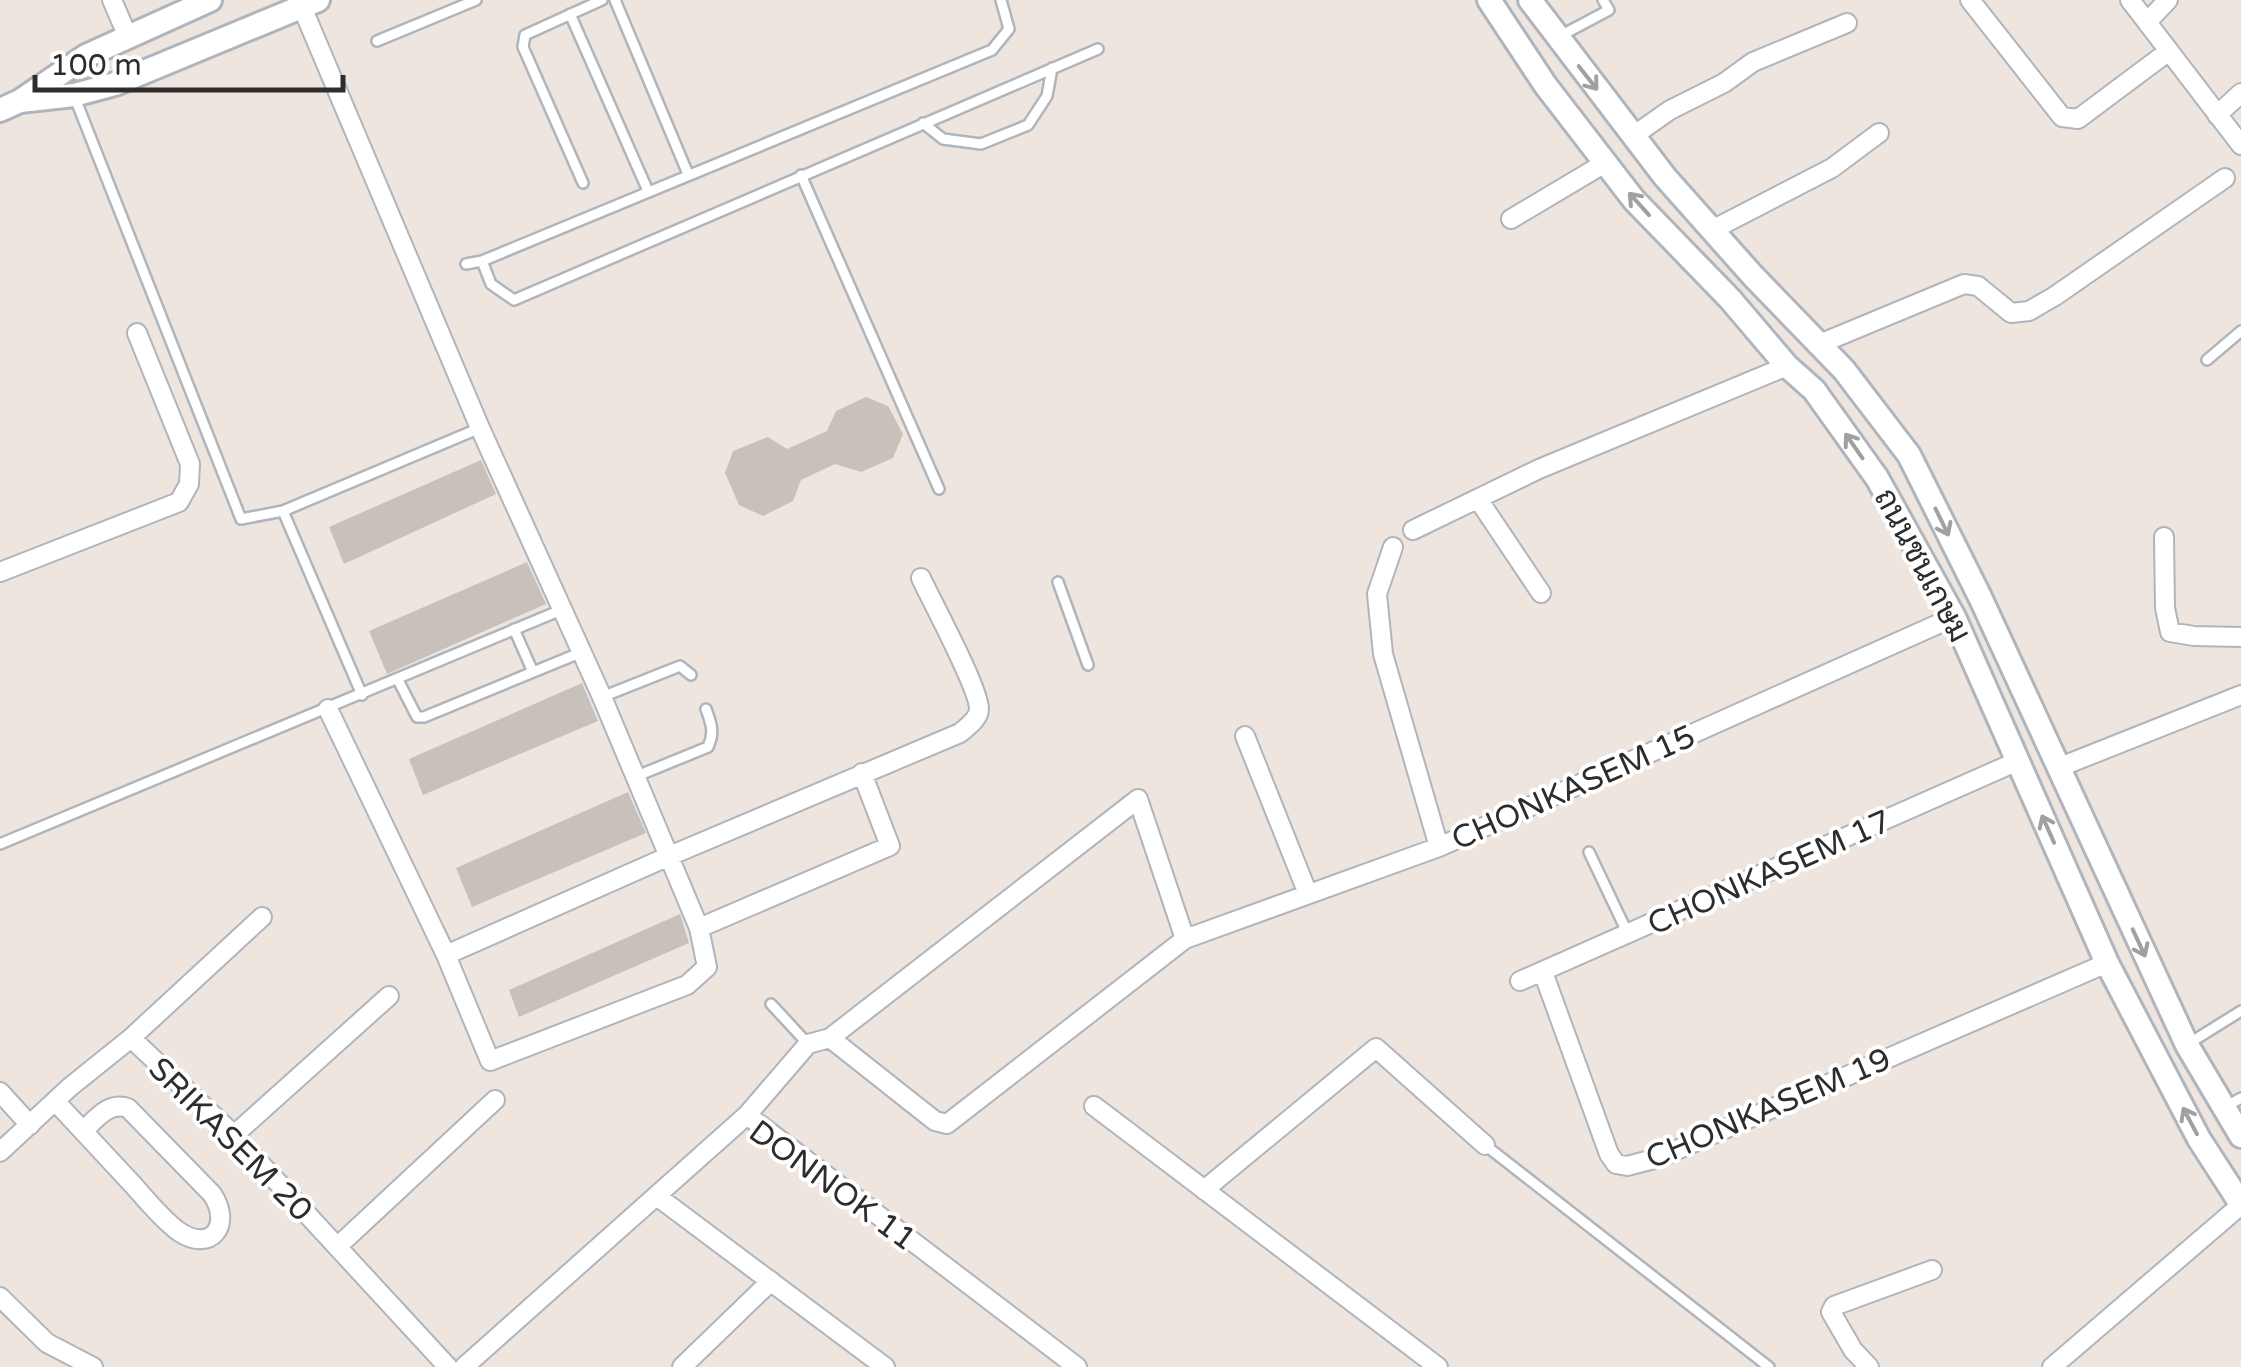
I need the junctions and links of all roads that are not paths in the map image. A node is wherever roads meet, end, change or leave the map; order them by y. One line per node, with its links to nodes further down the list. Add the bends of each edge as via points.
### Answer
1 (112, 0): 18 (street)
2 (210, 0): 14 (main road)
3 (476, 0): 20 (lane)
4 (602, 0): 15 (lane)
5 (614, 0): 33 (lane)
6 (1001, 0): 33 (lane, via 1010,29 992,50)
7 (1489, 0): 32 (main road, ถนนชนเกษม)
8 (1530, 0): 19 (main road, ถนนชนเกษม)
9 (1603, 0): 19 (lane, via 1609,10)
10 (1970, 0): 22 (street, via 2062,118 2078,119)
11 (2130, 0): 16 (street)
12 (2168, 0): 16 (street)
13 (310, 3): 25 (main road); 47 (street)
14 (175, 7): 18 (main road)
15 (570, 14): 36 (lane, via 524,35 523,48); 37 (lane)
16 (2146, 22): 22 (street)
17 (1847, 23): 30 (street, via 1753,62)
18 (128, 37): 26 (main road)
19 (1558, 38): 30 (main road, ถนนชนเกษม, one-way to 30)
20 (377, 41)
21 (1098, 49): 23 (lane)
22 (2169, 51): 27 (street)
23 (1052, 68): 28 (lane); 28 (lane, via 1047,96 1028,125 981,144 943,139)
24 (2241, 93): 27 (street)
25 (74, 95): 26 (main road); 50 (lane, via 242,519)
26 (10, 106)
27 (2218, 115): 31 (street)
28 (923, 123): 34 (lane)
29 (1879, 132): 39 (street, via 1832,168)
30 (1633, 136): 39 (main road, ถนนชนเกษม)
31 (2241, 145)
32 (1605, 163): 38 (street); 46 (main road, ถนนชนเกษม, one-way to 32)
33 (688, 174): 37 (lane)
34 (801, 175): 40 (lane, via 514,300 492,284); 48 (lane)
35 (2225, 178): 44 (street, via 2029,311 2011,313 1978,286 1964,284)
36 (583, 182)
37 (648, 191): 40 (lane)
38 (1511, 219)
39 (1712, 230): 44 (main road, ถนนชนเกษม)
40 (482, 261): 41 (lane)
41 (466, 264)
42 (2241, 332): 45 (lane)
43 (136, 333): 54 (street, via 190,464 179,502)
44 (1818, 345): 74 (main road, ถนนชนเกษม, one-way to 74, via 1909,455)
45 (2208, 360)
46 (1786, 366): 49 (street); 59 (main road, ถนนชนเกษม, one-way to 46, via 1877,478 1814,390)
47 (480, 428): 50 (lane); 58 (street)
48 (939, 489)
49 (1478, 499): 51 (street); 57 (street)
50 (283, 510): 67 (lane)
51 (1413, 530)
52 (2164, 536): 61 (street, via 2170,632)
53 (1393, 546): 78 (street, via 1377,594 1383,654)
54 (0, 572)
55 (921, 578): 75 (street, via 972,684 976,719 960,733)
56 (1058, 582): 63 (lane)
57 (1541, 592)
58 (561, 610): 60 (lane); 62 (street)
59 (1954, 617): 73 (main road, ถนนชนเกษม); 78 (street, CHONKASEM 15)
60 (514, 629): 64 (lane); 66 (lane)
61 (2241, 637)
62 (582, 652): 64 (lane); 69 (street)
63 (1088, 665)
64 (532, 672): 66 (lane, via 424,717 412,712)
65 (691, 674): 69 (lane, via 680,666)
66 (398, 680): 67 (lane)
67 (362, 695): 70 (lane)
68 (2241, 696): 74 (street)
69 (602, 697): 76 (street)
70 (328, 709): 77 (lane); 86 (street)
71 (706, 709): 76 (lane, via 713,737 708,746)
72 (1246, 736): 81 (street)
73 (2018, 761): 84 (street, CHONKASEM 17); 87 (main road, ถนนชนเกษม, one-way to 73)
74 (2060, 767): 96 (main road, ถนนชนเกษม, one-way to 96)
75 (862, 773): 80 (street); 83 (street, via 890,846)
76 (634, 777): 80 (street)
77 (0, 844)
78 (1439, 847): 81 (street, CHONKASEM 15)
79 (1589, 852): 84 (lane)
80 (667, 857): 83 (street); 86 (street)
81 (1308, 894): 85 (street, CHONKASEM 15)
82 (262, 917): 93 (street)
83 (699, 928): 86 (street, via 706,967 687,984 490,1061)
84 (1628, 934): 88 (street, CHONKASEM 17)
85 (1184, 939): 94 (street, CHONKASEM 15, via 947,1124 934,1121); 94 (street, via 1138,799)
86 (446, 955)
87 (2107, 963): 88 (street, CHONKASEM 19, via 1627,1166 1610,1154); 111 (main road, ถนนชนเกษม, one-way to 87)
88 (1542, 972): 89 (street, CHONKASEM 17)
89 (1520, 981)
90 (389, 996): 105 (street)
91 (770, 1004): 95 (lane)
92 (2241, 1011): 96 (lane)
93 (131, 1038): 99 (street, SRIKASEM 20); 105 (street, SRIKASEM 20)
94 (830, 1038): 95 (street)
95 (808, 1044): 102 (street)
96 (2187, 1045): 100 (main road, ถนนชนเกษม)
97 (0, 1092): 103 (street)
98 (495, 1100): 112 (street)
99 (56, 1101): 103 (street, SRIKASEM 20); 104 (street)
100 (2232, 1103): 106 (main road, ถนนชนเกษม)
101 (1094, 1106): 109 (street)
102 (747, 1115): 110 (street, DONNOK 11); 122 (street, DONNOK 11)
103 (30, 1124): 108 (street, SRIKASEM 20)
104 (83, 1131): 104 (street, via 171,1226 188,1238 213,1236 222,1215 212,1194 128,1108 107,1110)
105 (234, 1135): 112 (street, SRIKASEM 20)
106 (2241, 1136)
107 (1485, 1145): 109 (street, via 1376,1048); 124 (lane)
108 (0, 1152)
109 (1204, 1190): 123 (street)
110 (658, 1197): 114 (street); 119 (street, DONNOK 11)
111 (2241, 1204): 126 (street)
112 (338, 1247): 118 (street, SRIKASEM 20)
113 (1932, 1270): 125 (street, via 1834,1306 1838,1327)
114 (772, 1281): 120 (street); 121 (street)
115 (0, 1297): 116 (street)
116 (66, 1361): 117 (street)
117 (94, 1367)
118 (448, 1367)
119 (464, 1367)
120 (682, 1367)
121 (885, 1367)
122 (1077, 1367)
123 (1438, 1367)
124 (1769, 1367)
125 (1868, 1367)
126 (2052, 1367)

